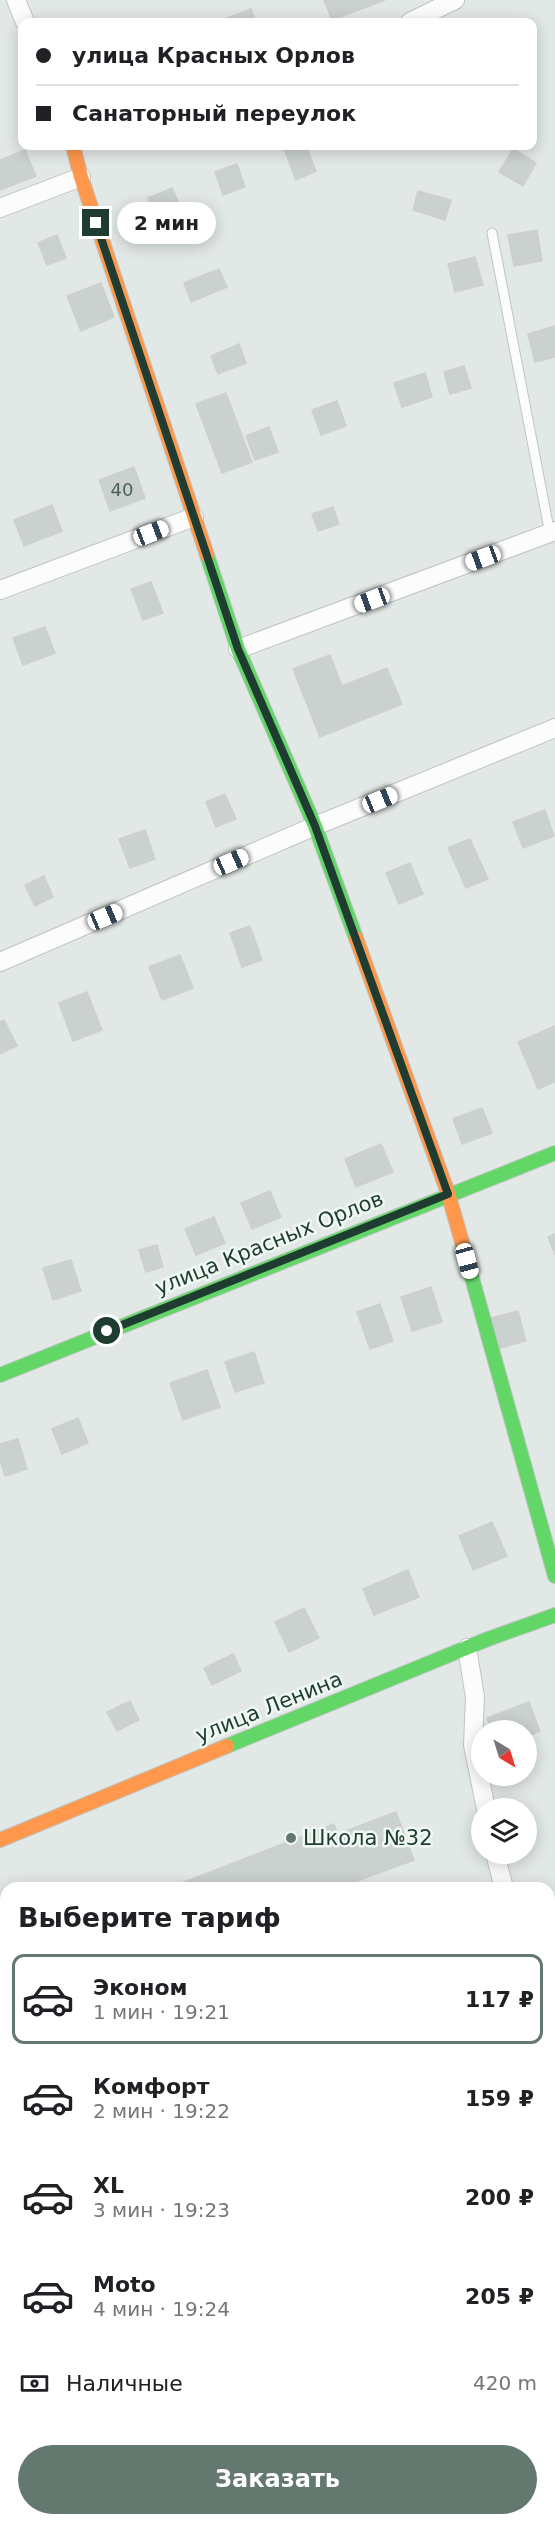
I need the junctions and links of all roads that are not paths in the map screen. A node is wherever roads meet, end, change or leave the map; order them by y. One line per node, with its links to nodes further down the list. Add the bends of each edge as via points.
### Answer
1 (16, 0): 3 (street)
2 (455, 0): 4 (street)
3 (23, 18)
4 (418, 18)
5 (74, 150): 6 (street)
6 (81, 177): 7 (street); 9 (street)
7 (0, 208)
8 (492, 233): 10 (lane)
9 (194, 517): 11 (street); 12 (street)
10 (552, 532): 12 (street)
11 (0, 590)
12 (238, 649): 14 (street)
13 (555, 728): 14 (street)
14 (315, 826): 15 (street); 17 (street)
15 (0, 962)
16 (555, 1153): 17 (street, улица Красных Орлов)
17 (448, 1194): 18 (street, улица Красных Орлов); 19 (street)
18 (0, 1375)
19 (555, 1576)
20 (555, 1615): 21 (street, улица Ленина)
21 (467, 1648): 22 (street, via 476,1696 473,1745); 23 (street, улица Ленина)
22 (484, 1798)
23 (0, 1840)
24 (498, 1864): 25 (street)
25 (502, 1882)

